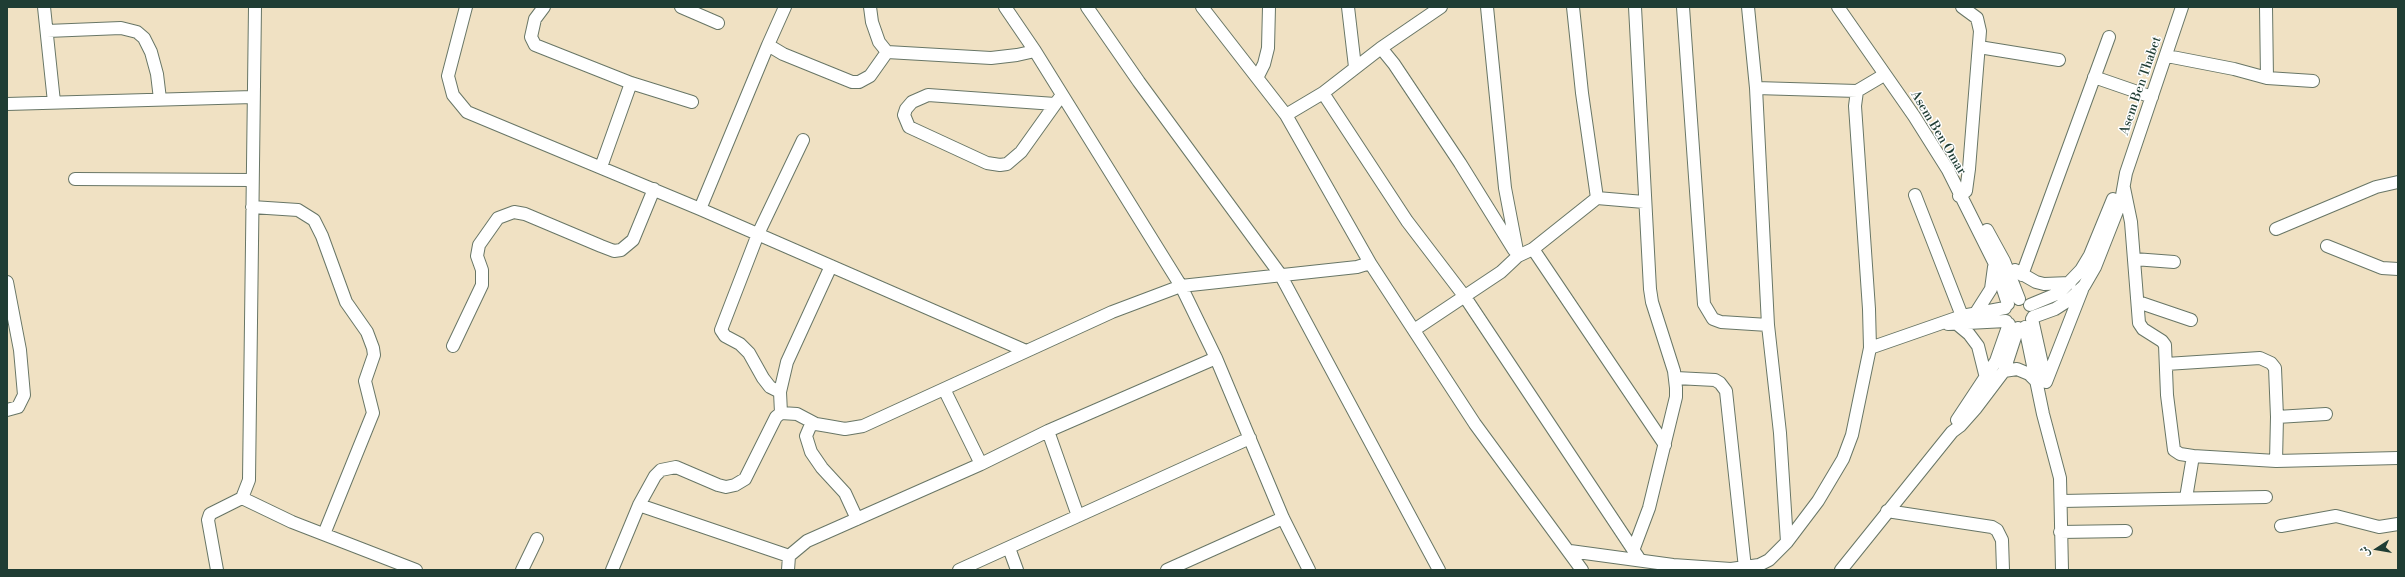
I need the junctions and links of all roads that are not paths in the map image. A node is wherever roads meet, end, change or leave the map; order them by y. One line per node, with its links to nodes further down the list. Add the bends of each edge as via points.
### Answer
1 (44, 7): 24 (street)
2 (255, 7): 43 (street)
3 (466, 7): 52 (street, via 448,76 453,95 459,104 478,117)
4 (544, 7): 39 (street, via 535,19 532,37 534,45)
5 (681, 7): 23 (street)
6 (785, 7): 26 (street)
7 (870, 7): 30 (street, via 879,42)
8 (1005, 7): 29 (street)
9 (1087, 7): 76 (street)
10 (1202, 7): 35 (street, via 1248,67)
11 (1269, 7): 35 (street, via 1268,48)
12 (1348, 7): 33 (street)
13 (1487, 7): 69 (street, via 1505,188)
14 (1573, 7): 61 (street)
15 (1635, 7): 62 (street)
16 (1683, 7): 90 (street, via 1704,304 1713,319 1721,322)
17 (1748, 7): 40 (street)
18 (1838, 7): 34 (street, Asem Ben Omar)
19 (1962, 7): 27 (street, via 1977,18 1980,31)
20 (2182, 7): 31 (street, Asem Ben Thabet)
21 (2266, 7): 37 (street)
22 (1436, 9): 28 (street)
23 (718, 23)
24 (47, 31): 45 (street, via 121,28 137,32 144,38 151,52); 47 (street)
25 (2109, 37): 36 (street)
26 (768, 45): 30 (street, via 783,54 852,82 859,82 870,76); 64 (street)
27 (1979, 47): 32 (street); 59 (street)
28 (1381, 48): 33 (street); 69 (street, via 1460,163)
29 (1035, 51): 30 (street, via 1017,56 991,58); 46 (street)
30 (887, 52)
31 (2167, 56): 37 (street); 44 (street, Asem Ben Thabet)
32 (2059, 60)
33 (1355, 67): 42 (street)
34 (1884, 75): 41 (street); 59 (street, Asem Ben Omar, via 1914,116)
35 (1258, 76): 50 (street)
36 (2094, 77): 44 (street); 77 (street)
37 (2267, 78): 38 (street)
38 (2313, 80)
39 (631, 83): 48 (street); 52 (street)
40 (1756, 88): 41 (street); 90 (street)
41 (1857, 91): 93 (street, via 1856,131)
42 (1323, 93): 50 (street); 82 (street, via 1407,221)
43 (253, 97): 45 (street); 55 (street)
44 (2152, 97): 53 (street, Asem Ben Thabet)
45 (160, 98): 47 (street)
46 (1058, 100): 46 (street, via 928,95 912,102 904,115 909,127 987,163 1000,165 1007,164 1021,152); 80 (street)
47 (54, 102): 49 (street)
48 (692, 102)
49 (7, 104)
50 (1286, 115): 73 (street)
51 (803, 140): 66 (street)
52 (601, 167): 58 (street)
53 (2126, 173): 57 (street); 79 (street, via 2090,255)
54 (75, 179): 55 (street)
55 (252, 180): 63 (street)
56 (2398, 182): 65 (street, via 2376,187)
57 (2124, 188): 70 (street, via 2131,222); 81 (street, via 2105,246)
58 (654, 189): 64 (street); 92 (street, via 633,240 621,250 614,251 525,214 514,212 498,218 479,245 477,256 482,270 482,285)
59 (1963, 193): 71 (street, Asem Ben Omar)
60 (1915, 196): 87 (street)
61 (1597, 198): 62 (street); 68 (street)
62 (1644, 202): 98 (street, via 1652,302)
63 (252, 207): 117 (street, via 249,480); 129 (street, via 298,210 314,220 346,302 367,332 373,348 374,355 365,381 373,413)
64 (700, 209): 66 (street)
65 (2276, 228)
66 (758, 234): 74 (street); 102 (street, via 721,330 725,336 740,344 749,353 770,387)
67 (2327, 246): 75 (street, via 2382,268)
68 (1533, 249): 69 (street); 111 (street)
69 (1518, 256): 82 (street, via 1501,272)
70 (2134, 259): 72 (street); 84 (street)
71 (1999, 261): 77 (street); 83 (street); 85 (street); 86 (street, via 1991,289)
72 (2174, 262)
73 (1370, 263): 76 (street, via 1357,267); 91 (street)
74 (832, 266): 94 (street); 102 (street, via 787,362)
75 (2398, 269)
76 (1280, 274): 80 (street); 147 (street)
77 (2022, 275): 79 (street, via 2044,284)
78 (7, 282): 103 (street, via 20,350 24,395 18,407)
79 (2070, 283): 88 (street)
80 (1181, 286): 94 (street, via 1112,312); 95 (street)
81 (2084, 286): 88 (street, via 2061,305); 100 (street)
82 (1465, 297): 91 (street); 133 (street)
83 (2019, 299): 85 (street); 88 (street)
84 (2138, 302): 89 (street); 96 (street, via 2140,326 2164,342)
85 (2006, 306): 86 (street); 88 (street)
86 (1977, 311): 87 (street)
87 (1960, 320): 88 (street); 93 (street); 99 (street, via 1978,346)
88 (2022, 320): 97 (street); 99 (street); 100 (street)
89 (2192, 320)
90 (1768, 325): 131 (street, via 1780,432)
91 (1414, 330): 134 (street, via 1475,424)
92 (453, 346)
93 (1870, 348): 131 (street, via 1847,449 1818,501)
94 (1026, 351): 101 (street)
95 (1216, 358): 108 (street); 110 (street)
96 (2166, 364): 106 (street, via 2260,358 2267,360 2275,368); 112 (street, via 2172,446 2180,454)
97 (2004, 371): 100 (street, via 2024,371); 109 (street, via 1976,408)
98 (1676, 378): 111 (street, via 1676,397); 138 (street, via 1715,380 1720,382 1726,392)
99 (1986, 378): 109 (street, via 1957,419)
100 (2042, 382): 119 (street, via 2046,421 2060,478)
101 (944, 389): 107 (street, via 863,426 846,429); 115 (street)
102 (780, 392): 104 (street)
103 (7, 410)
104 (781, 413): 107 (street, via 797,414); 120 (street, via 776,417 745,479 726,487 676,467 667,467 655,476)
105 (2326, 414): 106 (street)
106 (2277, 417): 114 (street)
107 (812, 422): 124 (street, via 806,436 811,452 845,492)
108 (1048, 431): 115 (street); 122 (street)
109 (1952, 432): 121 (street)
110 (1250, 438): 122 (street); 123 (street)
111 (1665, 445): 133 (street, via 1649,508)
112 (2192, 456): 114 (street); 118 (street)
113 (2398, 458): 114 (street)
114 (2276, 461)
115 (981, 464): 124 (street)
116 (2266, 497): 118 (street)
117 (242, 498): 129 (street); 139 (street, via 210,514 208,520)
118 (2186, 498): 119 (street)
119 (2062, 501): 128 (street)
120 (639, 505): 135 (street); 137 (street)
121 (1887, 511): 149 (street); 150 (street, via 1997,530 2002,540)
122 (1078, 516): 132 (street)
123 (1283, 518): 145 (street); 146 (street)
124 (857, 519): 135 (street, via 807,541)
125 (2398, 524): 126 (street, via 2379,527 2336,516)
126 (2281, 526)
127 (2126, 531): 128 (street)
128 (2060, 532): 151 (street)
129 (324, 534): 140 (street)
130 (537, 539): 141 (street)
131 (1787, 542): 138 (street, via 1769,560)
132 (1009, 548): 143 (street); 144 (street)
133 (1634, 548): 136 (street)
134 (1570, 551): 136 (street); 148 (street)
135 (789, 556): 142 (street)
136 (1640, 560): 138 (street, via 1673,565)
137 (616, 569)
138 (1744, 569)
139 (217, 570)
140 (416, 570)
141 (522, 570)
142 (788, 570)
143 (959, 570)
144 (1017, 570)
145 (1167, 570)
146 (1309, 570)
147 (1439, 570)
148 (1582, 570)
149 (1841, 570)
150 (2003, 570)
151 (2062, 570)

